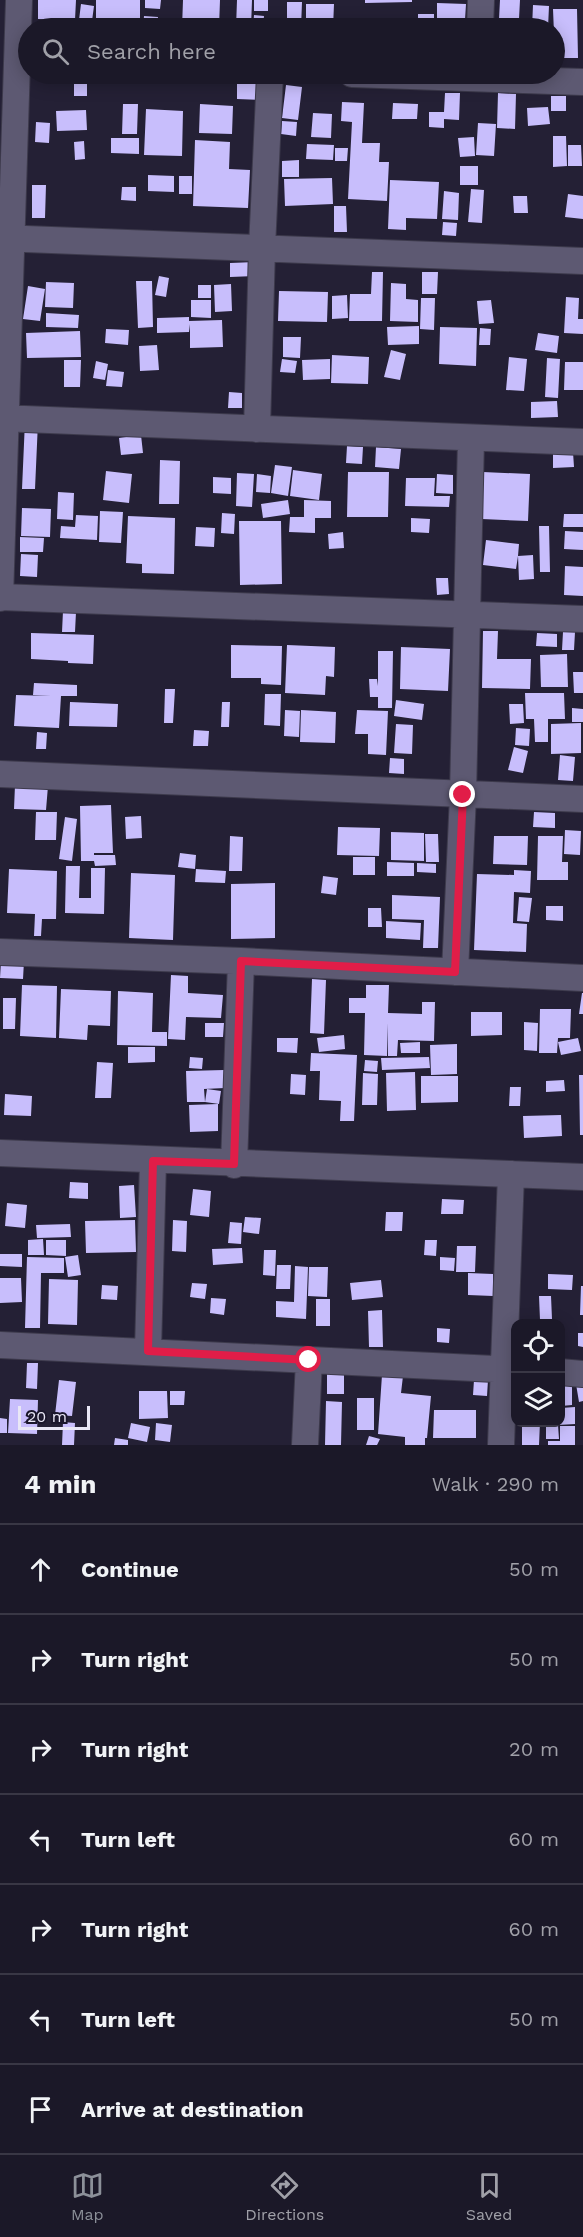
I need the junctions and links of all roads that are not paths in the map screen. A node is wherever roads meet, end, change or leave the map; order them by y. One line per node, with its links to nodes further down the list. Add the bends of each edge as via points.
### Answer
1 (19, 0): 4 (street)
2 (481, 0): 3 (street)
3 (480, 18)
4 (15, 63): 8 (street)
5 (565, 81): 6 (street)
6 (583, 82)
7 (270, 84): 9 (street)
8 (6, 238): 9 (street); 11 (street)
9 (262, 248): 10 (street); 12 (street)
10 (583, 261)
11 (3, 418): 12 (street); 15 (street)
12 (257, 429): 13 (street)
13 (471, 439): 14 (street); 16 (street)
14 (583, 442)
15 (0, 598): 16 (street)
16 (466, 614): 17 (street); 19 (street)
17 (583, 618)
18 (0, 774): 19 (street)
19 (463, 795): 20 (street); 23 (street)
20 (583, 799)
21 (0, 952): 22 (street)
22 (241, 961): 23 (street); 27 (street)
23 (455, 972): 24 (street)
24 (583, 978)
25 (0, 1154): 26 (street)
26 (153, 1161): 27 (street); 31 (street)
27 (234, 1164): 28 (street)
28 (511, 1174): 29 (street); 33 (street)
29 (583, 1177)
30 (0, 1345): 31 (street)
31 (148, 1351): 32 (street)
32 (309, 1360): 33 (street); 36 (street)
33 (509, 1370): 37 (street)
34 (565, 1372): 35 (street)
35 (583, 1374)
36 (305, 1445)
37 (501, 1445)

